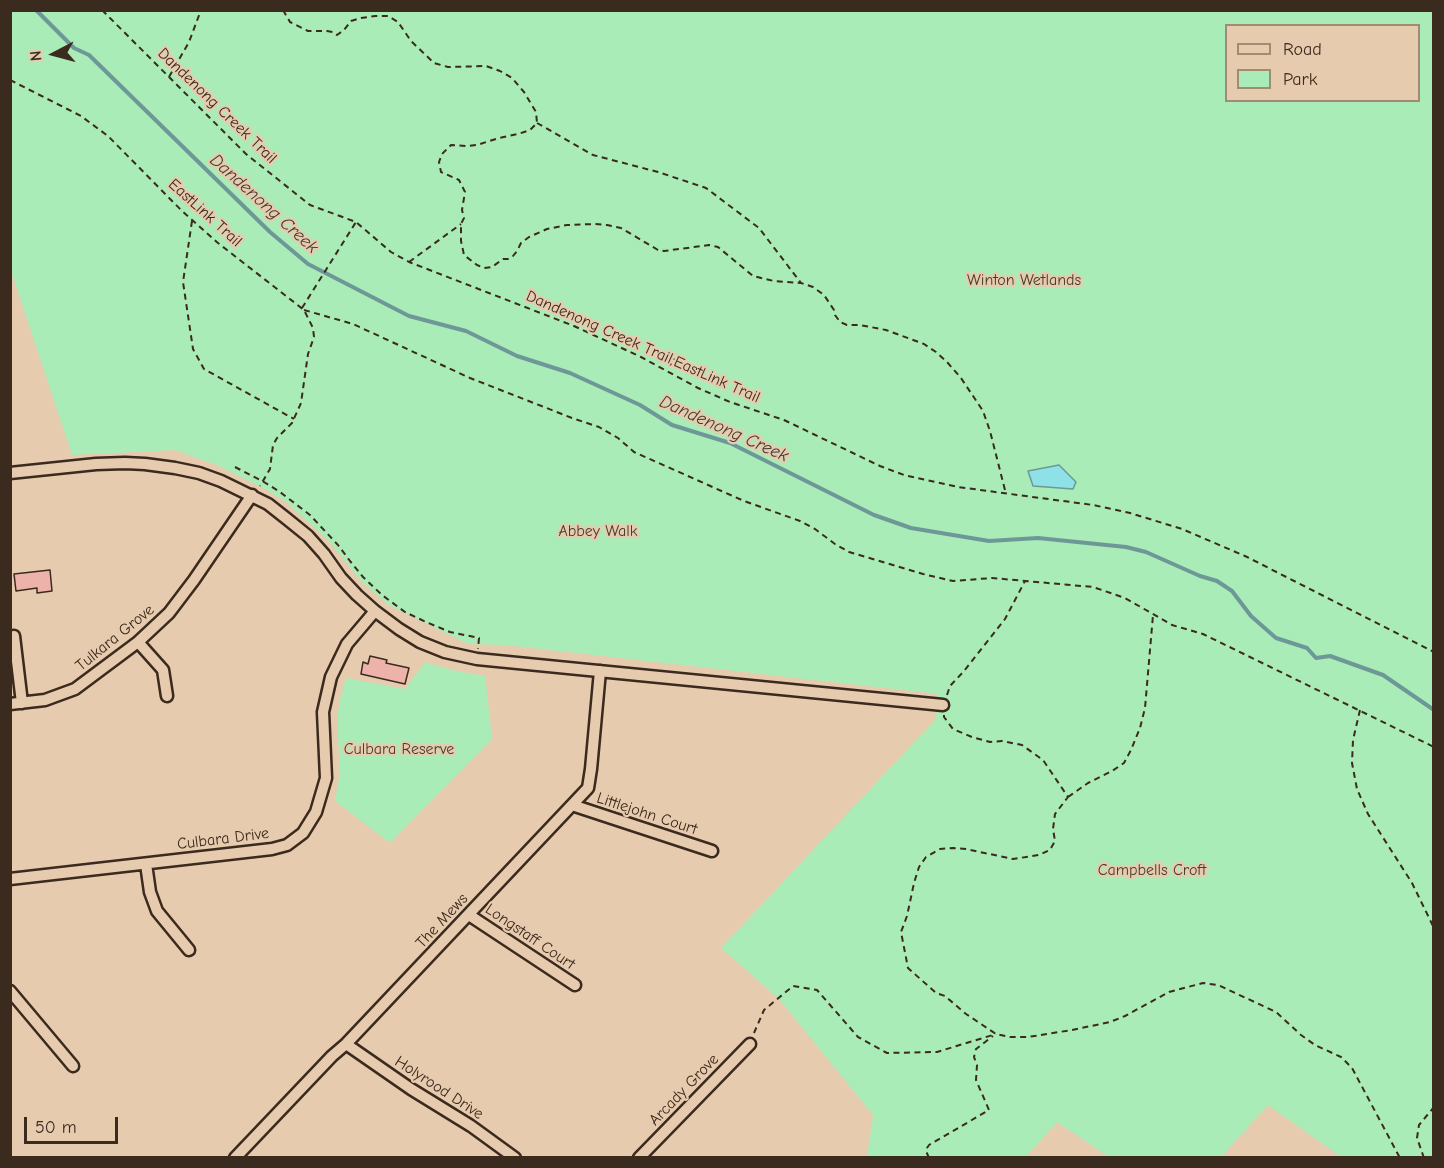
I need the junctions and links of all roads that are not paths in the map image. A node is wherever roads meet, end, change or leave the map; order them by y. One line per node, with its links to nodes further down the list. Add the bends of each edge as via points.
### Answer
1 (10, 473): 2 (street, via 96,464 145,464 199,473)
2 (252, 495): 3 (street, via 308,536 340,578); 5 (street, Tulkara Grove, via 169,612)
3 (375, 611): 6 (street, via 420,642 445,652 477,659); 12 (street, Culbara Drive, via 347,644 331,676 323,711 326,778 303,833 287,845 272,849)
4 (14, 636): 8 (street)
5 (138, 642): 7 (street, via 163,670); 8 (street, Tulkara Grove, via 75,689 45,700)
6 (600, 671): 9 (street); 10 (street, The Mews, via 588,788)
7 (167, 696)
8 (16, 703)
9 (944, 705)
10 (572, 805): 11 (street, Littlejohn Court); 14 (street, The Mews)
11 (712, 851)
12 (146, 864): 13 (street, Culbara Drive); 15 (street, via 157,911)
13 (10, 879)
14 (469, 915): 16 (street, Longstaff Court); 18 (street, The Mews)
15 (189, 950)
16 (574, 985)
17 (10, 991): 20 (street)
18 (346, 1044): 21 (street, The Mews); 22 (street, Holyrood Drive)
19 (750, 1044): 23 (street, Arcady Grove)
20 (73, 1066)
21 (235, 1158)
22 (515, 1158)
23 (639, 1158)

